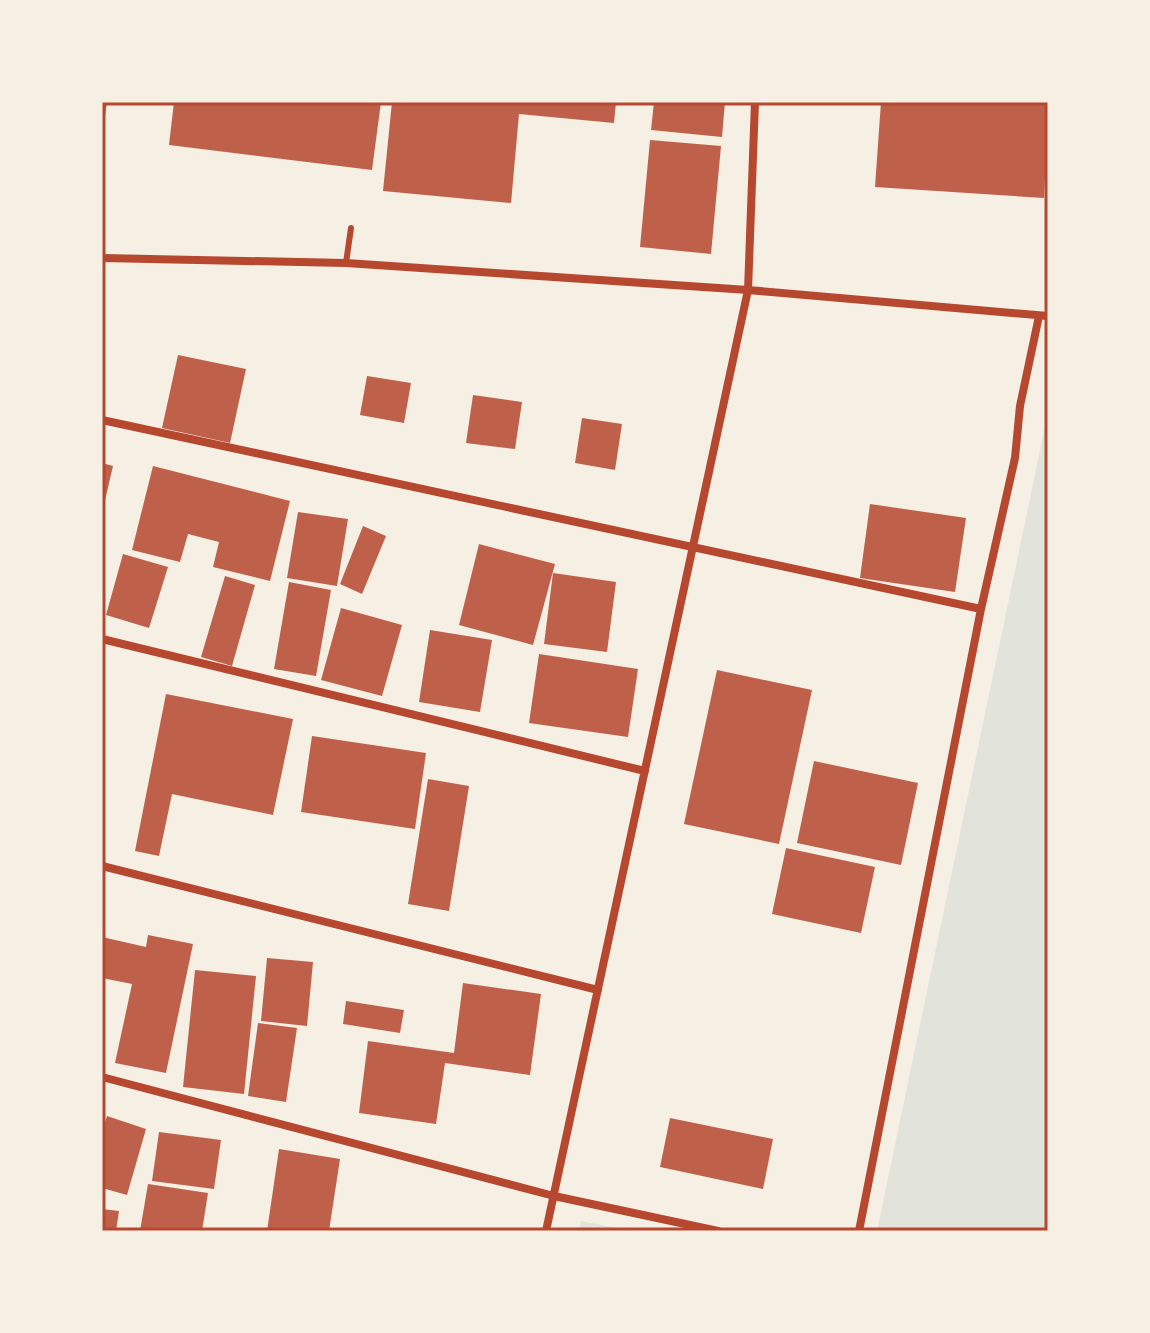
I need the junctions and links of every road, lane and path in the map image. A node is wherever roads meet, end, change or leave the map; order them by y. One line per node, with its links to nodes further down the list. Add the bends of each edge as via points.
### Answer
1 (755, 102): 5 (street)
2 (351, 228): 4 (lane)
3 (102, 258): 4 (street)
4 (346, 263): 5 (street)
5 (748, 290): 6 (street); 8 (street)
6 (1044, 316): 9 (street, via 1020,406 1015,458)
7 (102, 420): 8 (street)
8 (692, 547): 9 (street); 11 (street)
9 (981, 609): 18 (street)
10 (102, 639): 11 (street)
11 (645, 771): 13 (street)
12 (102, 866): 13 (street)
13 (598, 990): 15 (street)
14 (102, 1077): 15 (street)
15 (554, 1196): 16 (street); 17 (street)
16 (546, 1231)
17 (718, 1231)
18 (859, 1231)

